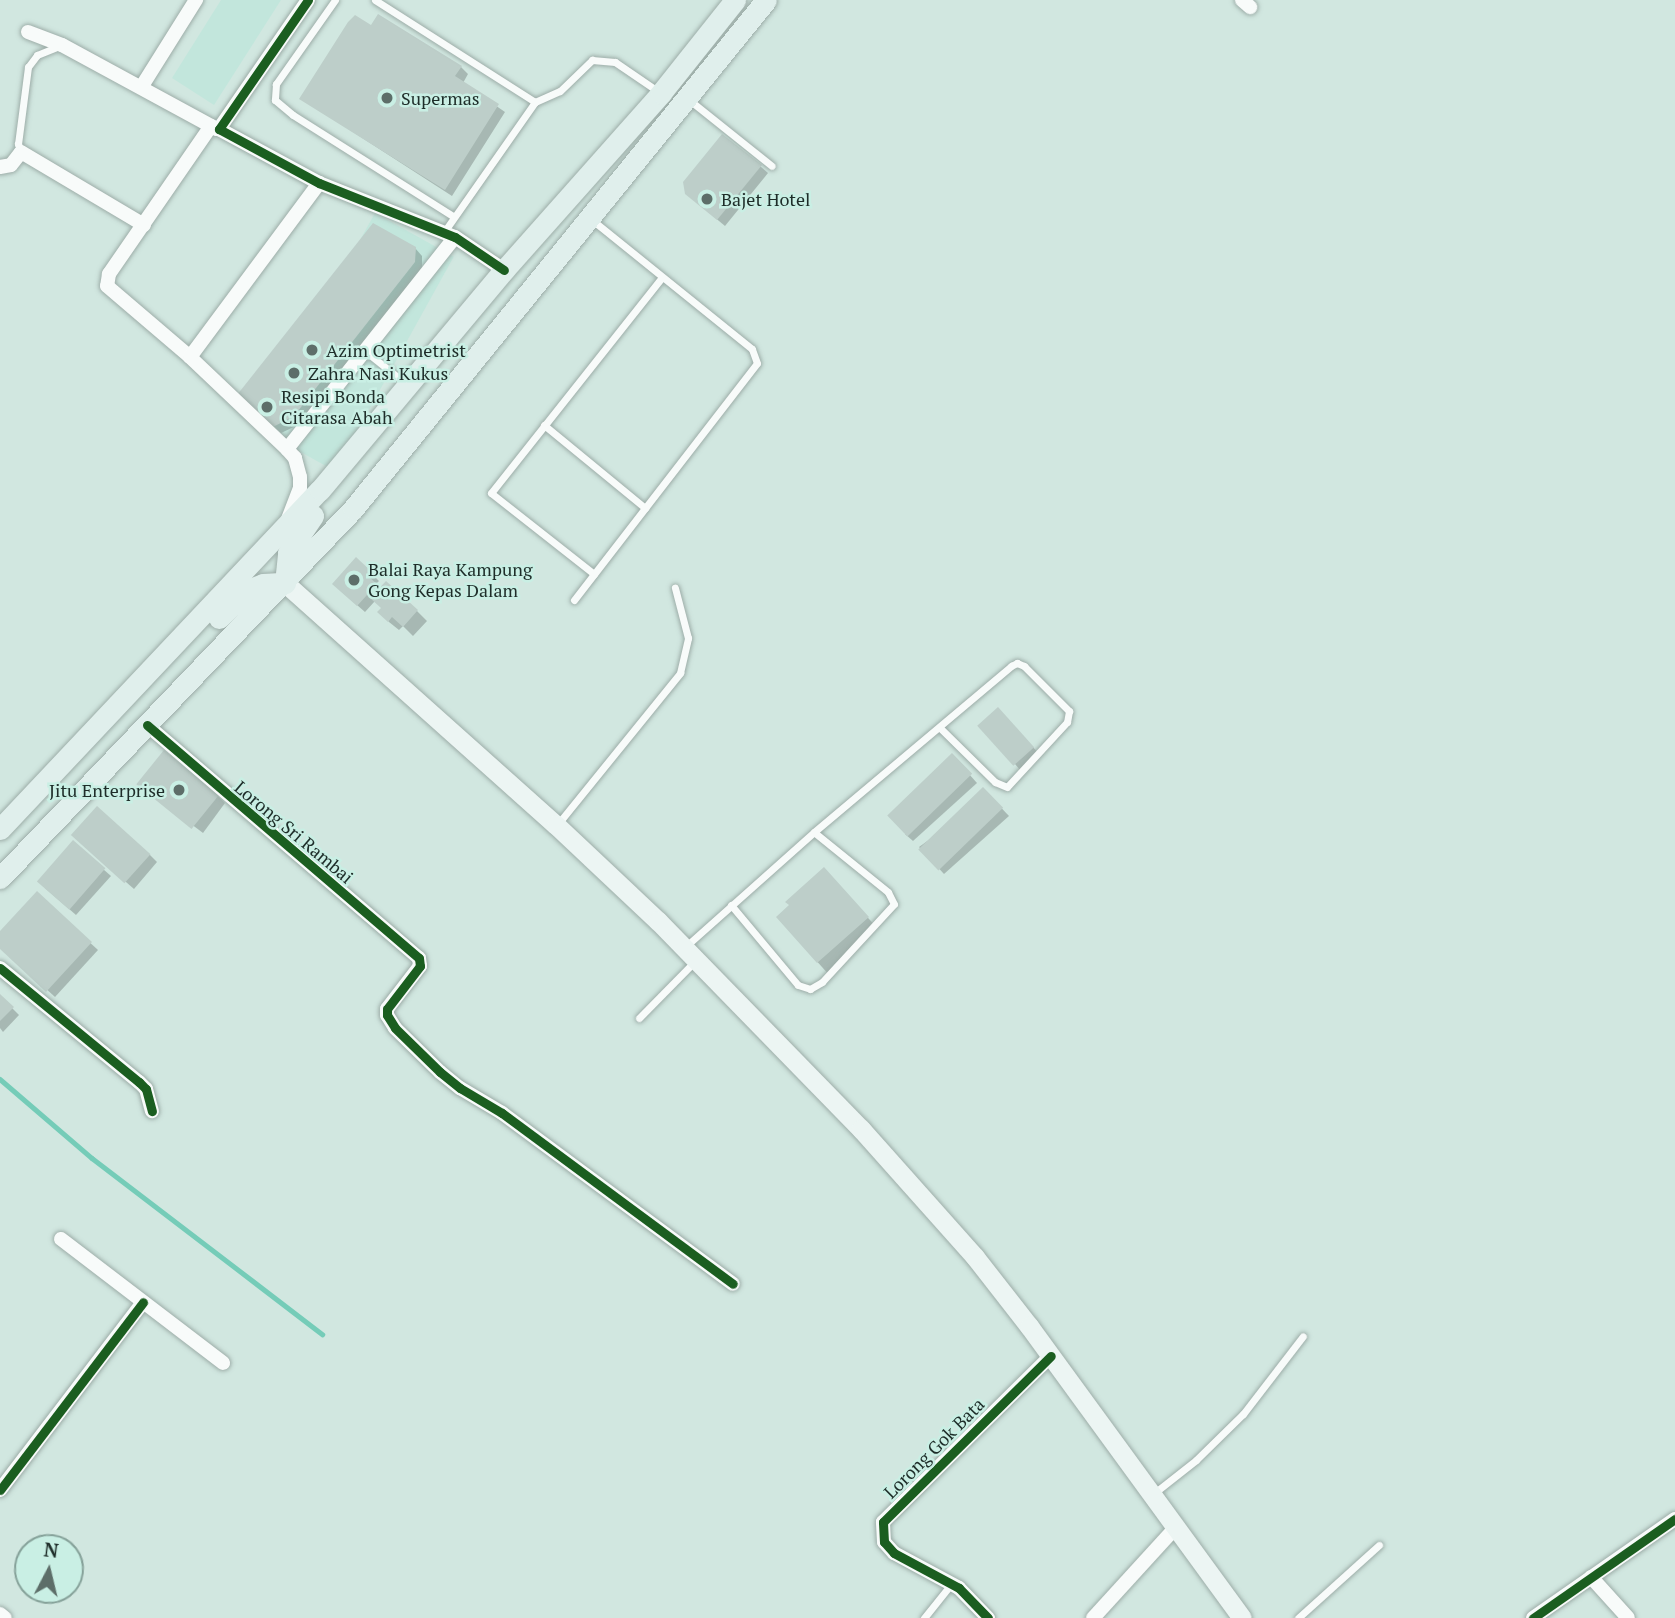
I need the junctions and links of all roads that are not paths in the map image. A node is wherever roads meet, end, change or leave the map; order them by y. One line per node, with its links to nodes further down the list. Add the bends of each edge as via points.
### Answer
1 (195, 0): 9 (street)
2 (308, 0): 13 (street)
3 (335, 0): 18 (lane, via 276,84 275,100)
4 (375, 0): 12 (lane)
5 (735, 0): 10 (main road)
6 (766, 0): 11 (main road)
7 (28, 32): 8 (street)
8 (62, 45): 9 (street); 14 (lane, via 37,55 28,67 18,145)
9 (142, 86): 13 (street)
10 (661, 93): 12 (lane, via 615,62 599,59 592,60 560,91); 22 (main road)
11 (687, 98): 15 (lane); 19 (main road)
12 (535, 102): 18 (lane)
13 (215, 128): 17 (street); 20 (street)
14 (22, 152): 16 (street, via 11,165); 20 (street)
15 (772, 166)
16 (0, 167)
17 (319, 183): 21 (street); 25 (street)
18 (453, 216): 21 (lane)
19 (589, 218): 23 (lane); 33 (main road, via 353,509)
20 (144, 225): 25 (street, via 109,274 110,290)
21 (450, 235): 22 (street); 24 (street)
22 (504, 270): 26 (main road)
23 (662, 276): 27 (lane); 30 (lane, via 752,349 757,363)
24 (365, 351): 26 (lane); 29 (street)
25 (190, 357): 29 (street)
26 (408, 385): 28 (main road)
27 (544, 425): 30 (lane); 32 (lane, via 491,493)
28 (372, 428): 31 (main road); 33 (main road, via 362,457 303,527 288,553)
29 (286, 449): 31 (street, via 299,467 300,488)
30 (645, 508): 32 (lane)
31 (284, 530): 36 (main road)
32 (594, 574): 35 (lane)
33 (285, 583): 36 (main road, via 250,589 174,661); 37 (main road); 39 (main road)
34 (675, 589): 39 (lane, via 688,638 680,673)
35 (574, 600)
36 (137, 684): 40 (main road)
37 (147, 725): 42 (main road); 49 (street, Lorong Sri Rambai, via 421,961 387,1009 395,1028 460,1088 502,1113)
38 (939, 727): 38 (lane, via 1017,663 1069,711 1067,722 1007,788 995,782); 41 (lane)
39 (556, 825): 44 (main road)
40 (0, 829)
41 (814, 832): 43 (lane); 43 (lane, via 888,892 894,904 822,982 810,989 798,985)
42 (0, 878)
43 (731, 905): 44 (lane)
44 (691, 953): 46 (lane); 52 (main road, via 906,1179 979,1262)
45 (0, 968): 47 (street, via 139,1082 146,1089)
46 (639, 1018)
47 (152, 1111)
48 (61, 1239): 50 (street)
49 (733, 1284)
50 (143, 1302): 53 (street); 54 (street)
51 (1303, 1336): 55 (lane, via 1243,1414)
52 (1051, 1356): 55 (main road); 60 (street, Lorong Gok Bata, via 883,1522 884,1542 894,1553)
53 (223, 1363)
54 (0, 1490)
55 (1152, 1495): 57 (main road)
56 (1675, 1520): 59 (street)
57 (1176, 1527): 65 (street); 66 (main road)
58 (1379, 1545): 67 (lane)
59 (1591, 1577): 68 (street); 69 (street)
60 (952, 1583): 63 (lane); 64 (street, Lorong Gok Bata)
61 (0, 1614): 62 (street)
62 (5, 1618)
63 (924, 1618)
64 (988, 1618)
65 (1093, 1618)
66 (1242, 1618)
67 (1298, 1618)
68 (1533, 1618)
69 (1628, 1618)

